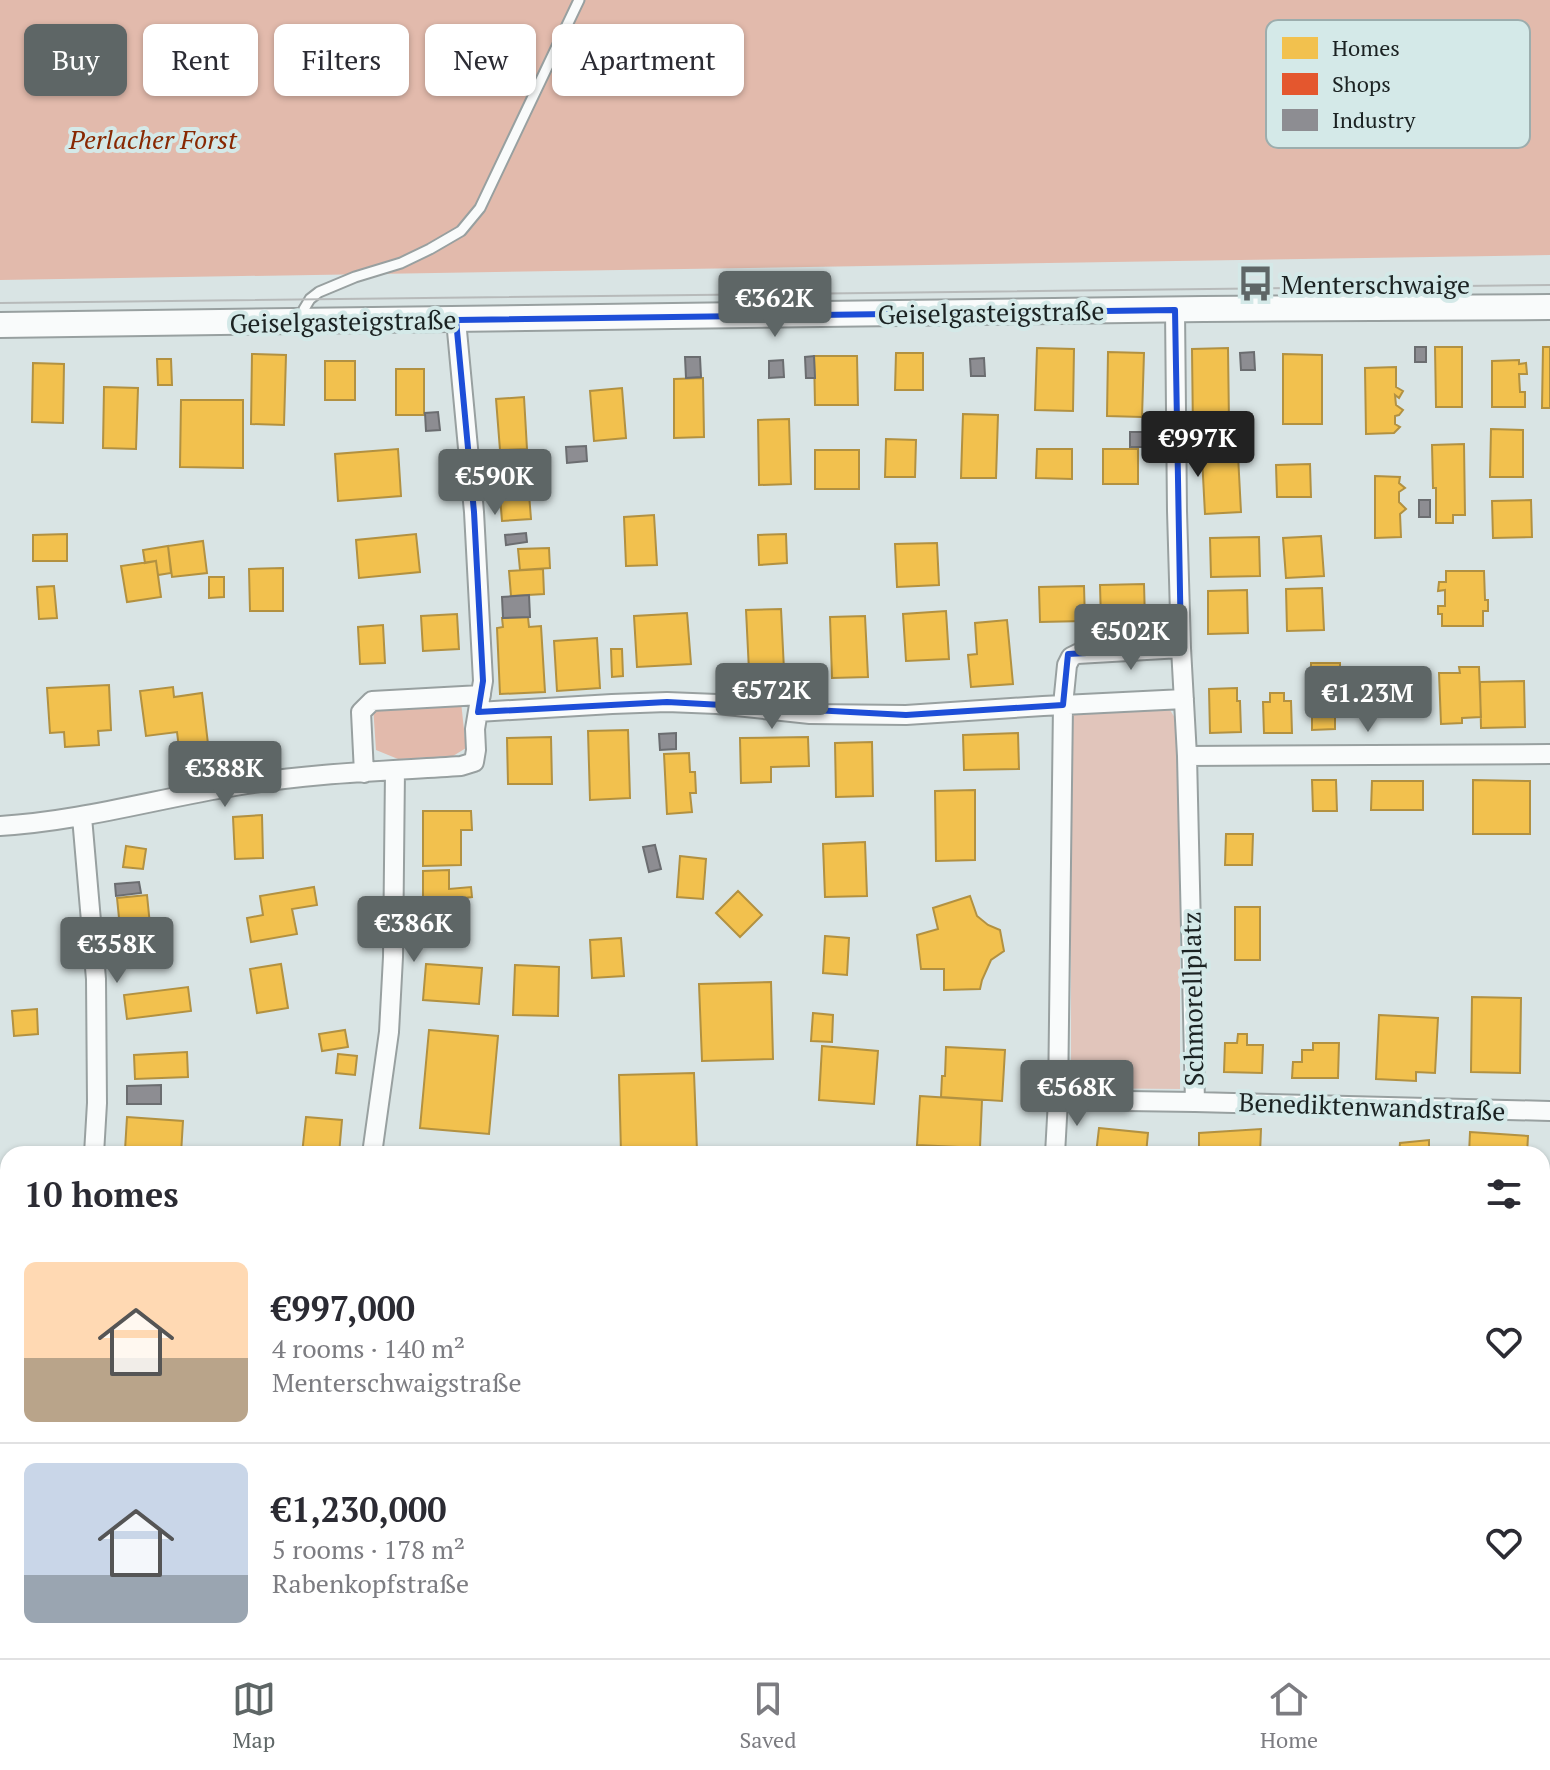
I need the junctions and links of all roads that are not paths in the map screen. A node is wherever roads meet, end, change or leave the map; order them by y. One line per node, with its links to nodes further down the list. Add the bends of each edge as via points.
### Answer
1 (579, 0): 5 (lane, via 480,208 461,231 401,263 319,292 304,309)
2 (1550, 307): 3 (main road, Geiselgasteigstraße)
3 (1175, 310): 4 (main road, Geiselgasteigstraße); 7 (street, Schmorellplatz)
4 (456, 320): 5 (main road, Geiselgasteigstraße); 9 (street, via 474,512 483,681)
5 (303, 321): 6 (main road, Geiselgasteigstraße)
6 (0, 325)
7 (1181, 648): 8 (street, Schmorellplatz); 10 (street, via 1077,654 1067,665)
8 (1184, 699): 10 (street); 12 (street, Schmorellplatz)
9 (479, 704): 10 (street, via 667,702 810,714 906,715); 13 (street, via 474,762); 14 (street, via 372,701 361,712)
10 (1063, 705): 17 (street)
11 (1550, 754): 12 (street)
12 (1187, 756): 18 (street, Schmorellplatz)
13 (395, 770): 14 (street); 21 (street, via 389,1032)
14 (364, 773): 15 (street, via 236,785)
15 (82, 817): 16 (street); 20 (street, via 96,979)
16 (0, 826)
17 (1058, 1100): 18 (street, Schmorellplatz); 22 (street)
18 (1195, 1102): 19 (street, Benediktenwandstraße)
19 (1550, 1111)
20 (94, 1146)
21 (373, 1146)
22 (1055, 1146)

